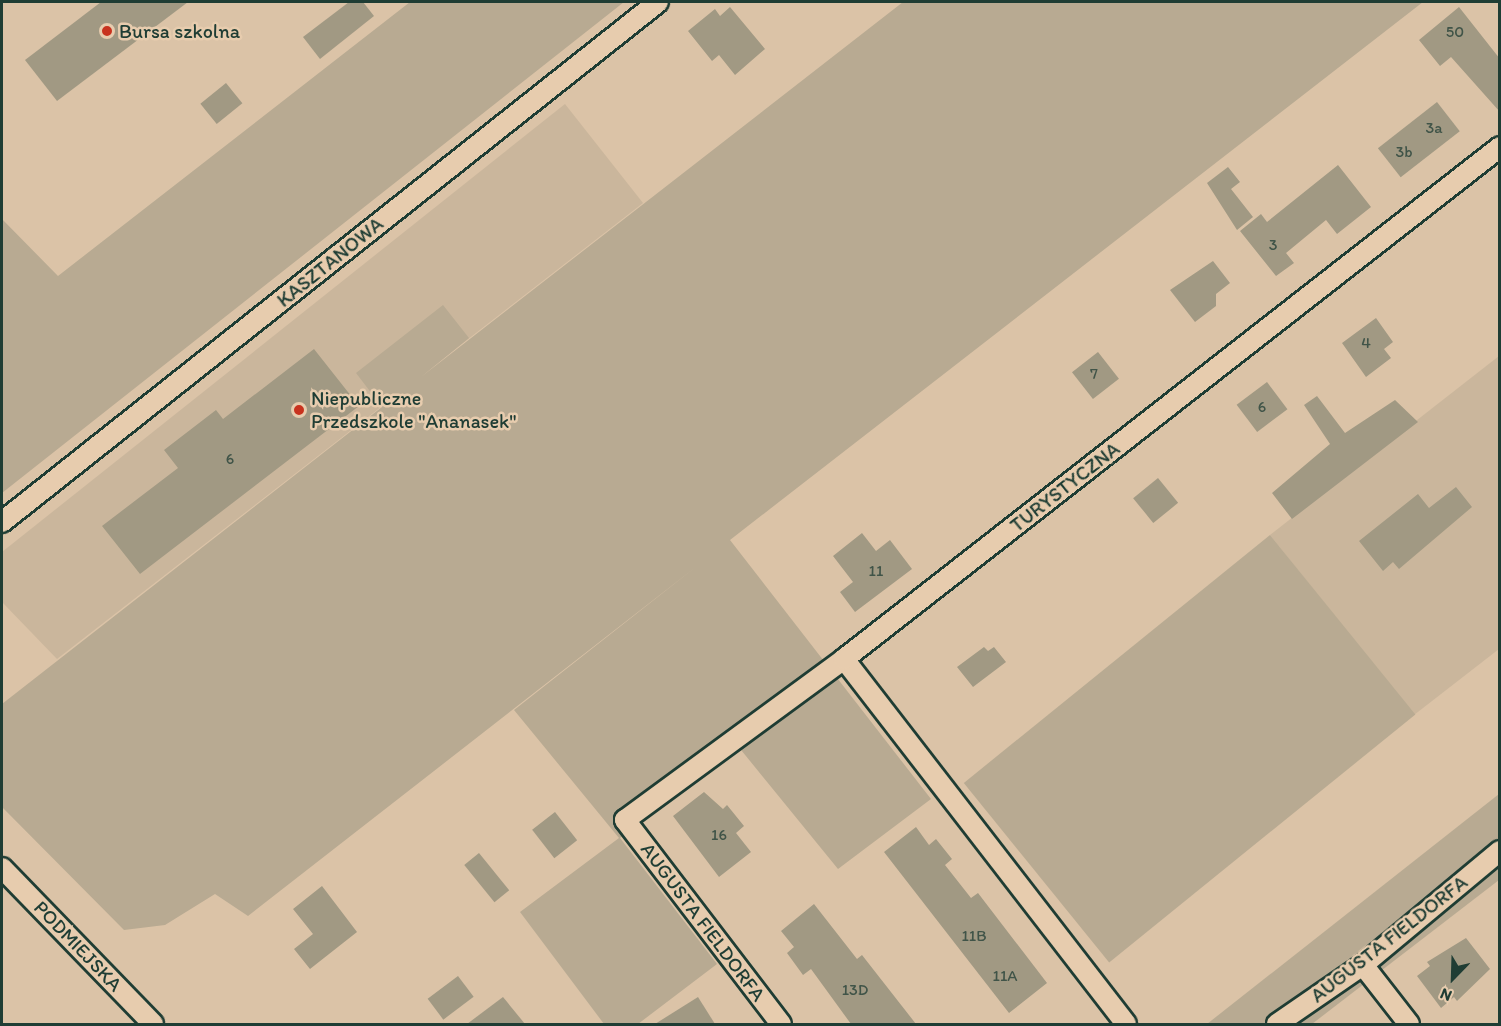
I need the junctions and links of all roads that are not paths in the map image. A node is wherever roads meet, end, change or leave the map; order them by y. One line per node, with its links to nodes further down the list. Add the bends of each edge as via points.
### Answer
1 (658, 2): 3 (street, KASZTANOWA)
2 (1500, 147): 4 (street, TURYSTYCZNA)
3 (2, 522)
4 (844, 659): 5 (street, TURYSTYCZNA); 11 (street)
5 (625, 820): 10 (street, AUGUSTA FIELDORFA)
6 (1500, 851): 8 (street, AUGUSTA FIELDORFA)
7 (2, 868): 9 (street, PODMIEJSKA)
8 (1363, 965): 12 (street, AUGUSTA FIELDORFA); 13 (street)
9 (153, 1024)
10 (781, 1024)
11 (1126, 1024)
12 (1277, 1024)
13 (1409, 1024)

